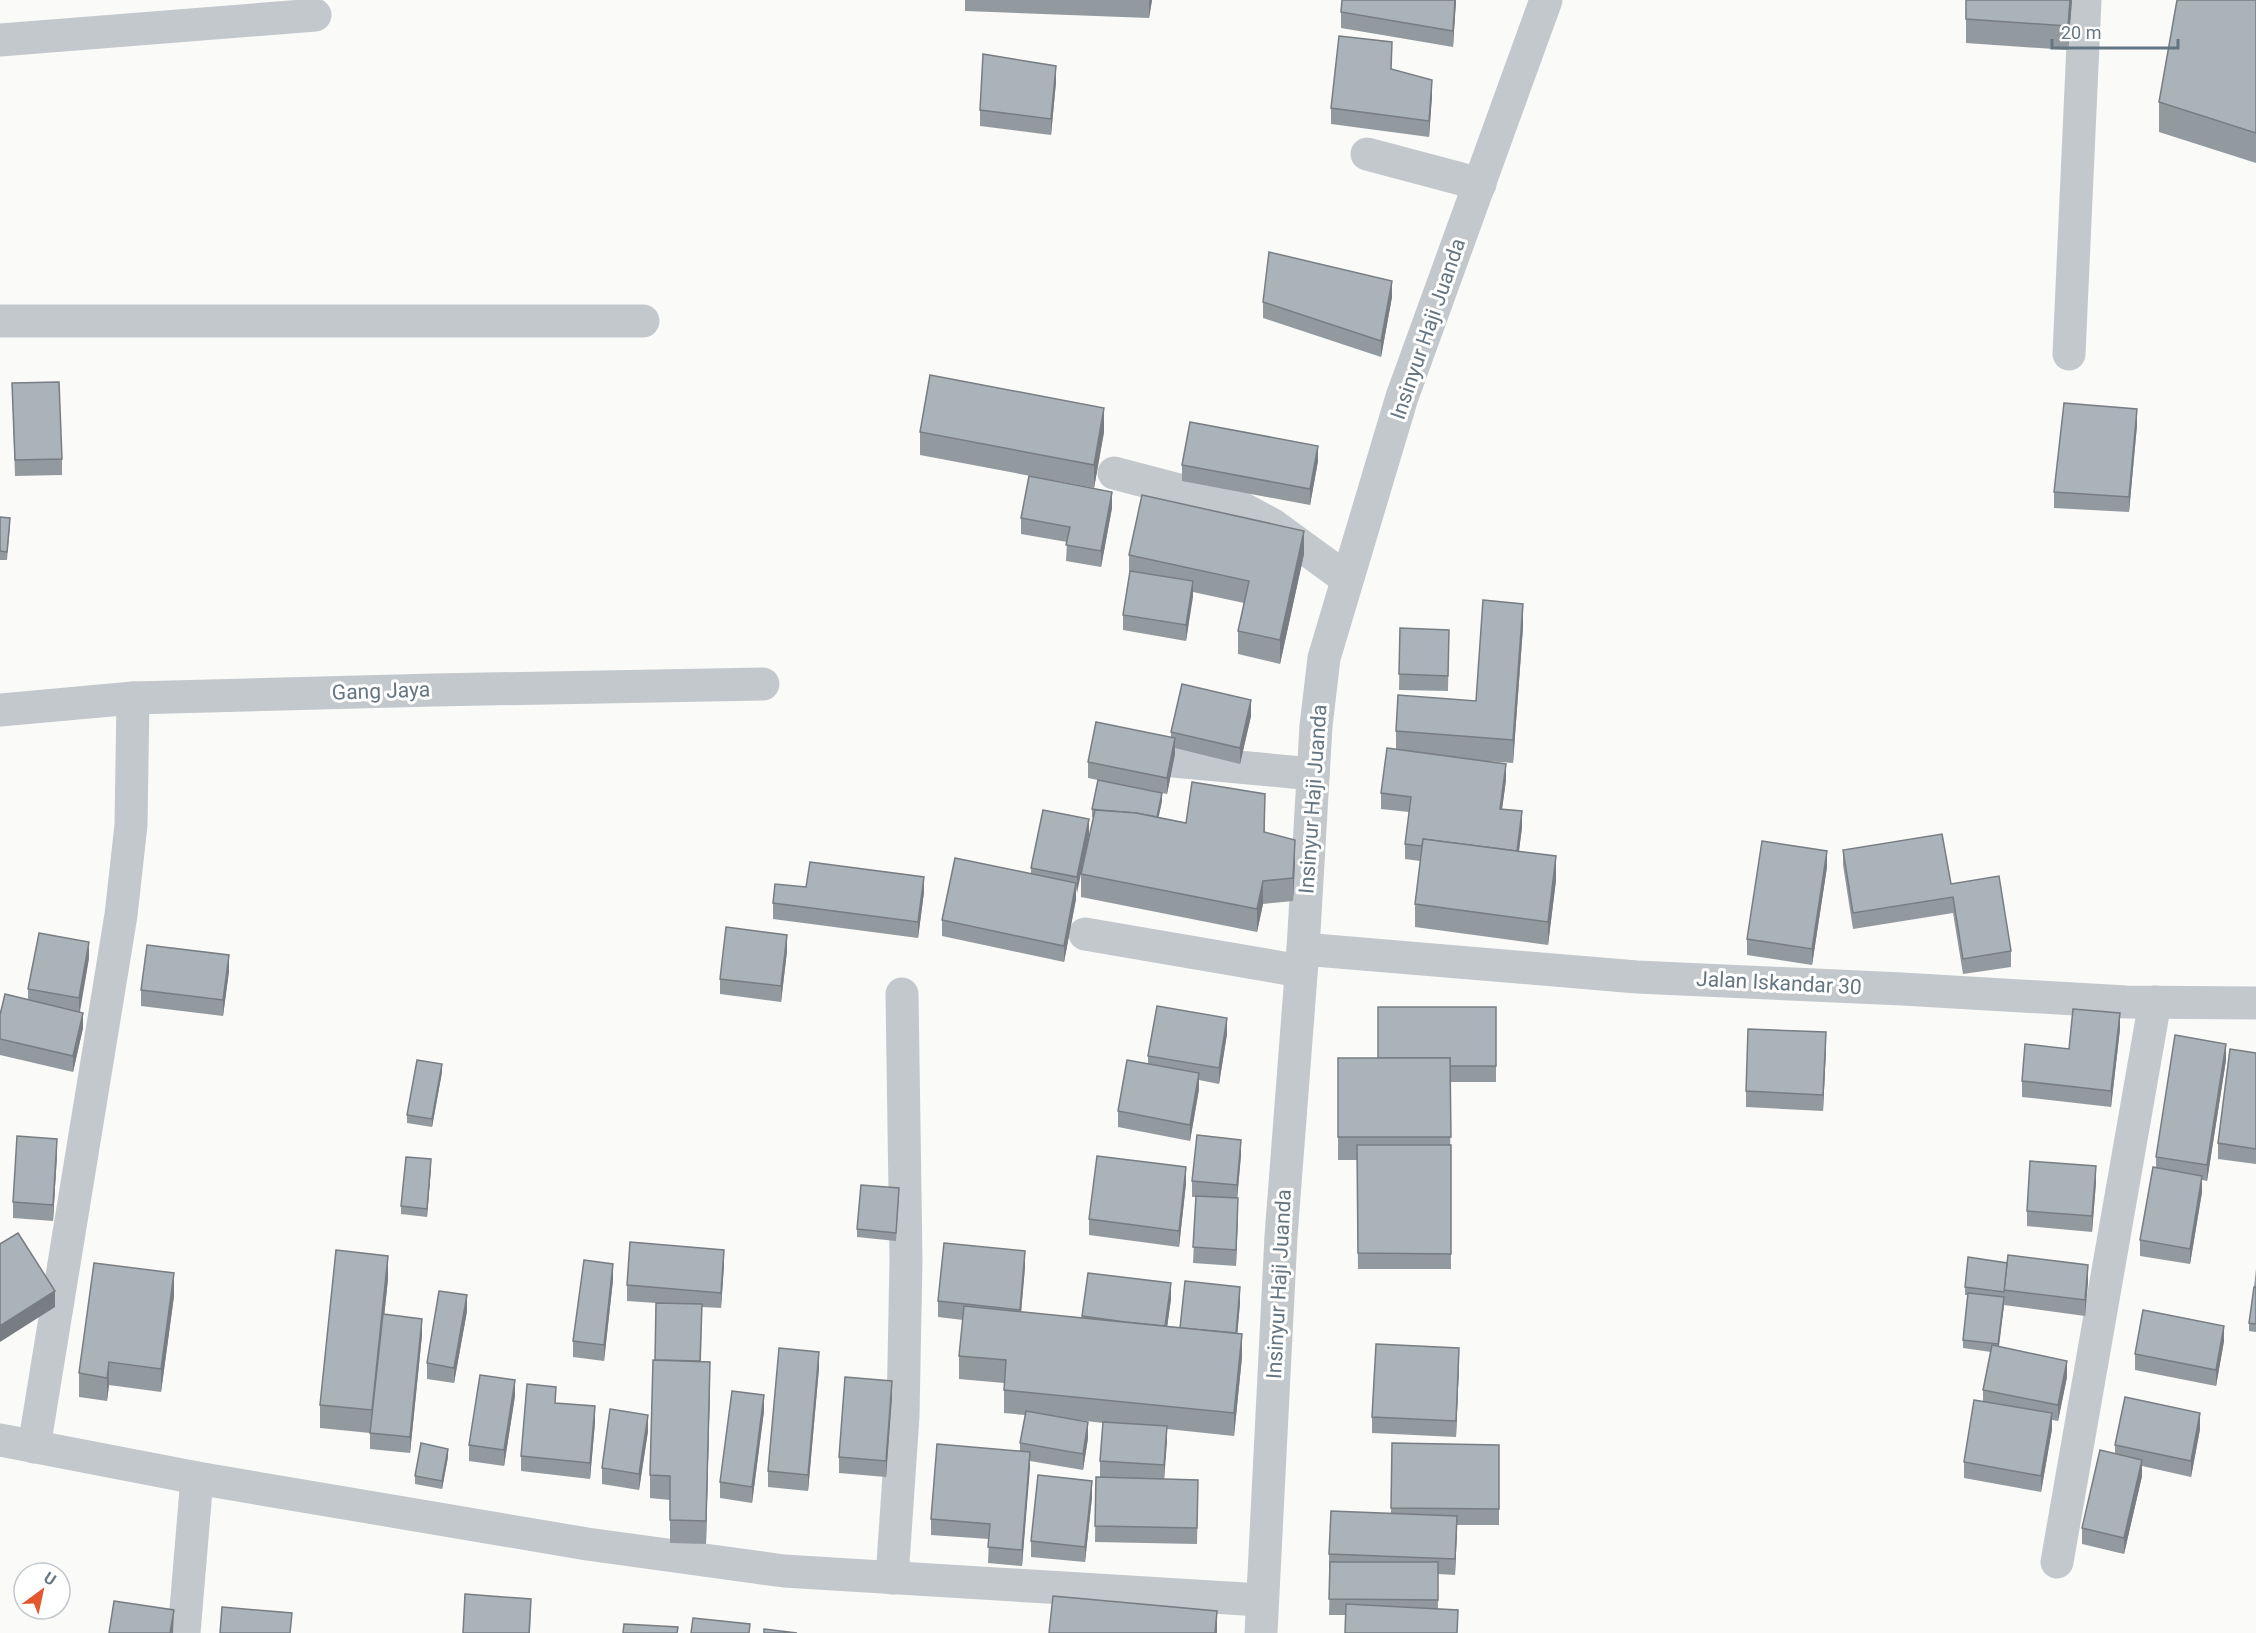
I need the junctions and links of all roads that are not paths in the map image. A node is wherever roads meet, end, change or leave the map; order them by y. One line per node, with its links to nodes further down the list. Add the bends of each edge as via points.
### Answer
1 (1546, 0): 6 (street, Insinyur Haji Juanda)
2 (2085, 0): 9 (street)
3 (315, 15): 4 (street)
4 (0, 40)
5 (1367, 154): 6 (street)
6 (1480, 184): 11 (street, Insinyur Haji Juanda, via 1402,398)
7 (0, 321): 8 (street)
8 (643, 321)
9 (2069, 354)
10 (1114, 473): 11 (street, via 1236,505 1273,525)
11 (1347, 579): 16 (street, Insinyur Haji Juanda, via 1324,658)
12 (763, 684): 13 (street, Gang Jaya)
13 (133, 698): 14 (street, Gang Jaya); 23 (street, via 131,825 121,915)
14 (0, 710)
15 (1174, 761): 16 (street)
16 (1313, 774): 18 (street, Insinyur Haji Juanda)
17 (1085, 934): 18 (street, Jalan Iskandar 30)
18 (1302, 960): 20 (street, Jalan Iskandar 30); 27 (street, Insinyur Haji Juanda, via 1281,1236)
19 (902, 994): 26 (street, via 906,1271 903,1416)
20 (2155, 1002): 21 (street, Jalan Iskandar 30); 25 (street)
21 (2256, 1003)
22 (0, 1440): 23 (street)
23 (34, 1447): 24 (street)
24 (197, 1478): 26 (street, via 587,1544 784,1571); 28 (street)
25 (2056, 1562)
26 (892, 1578): 27 (street)
27 (1261, 1600): 29 (street, Insinyur Haji Juanda)
28 (184, 1633)
29 (1261, 1633)

